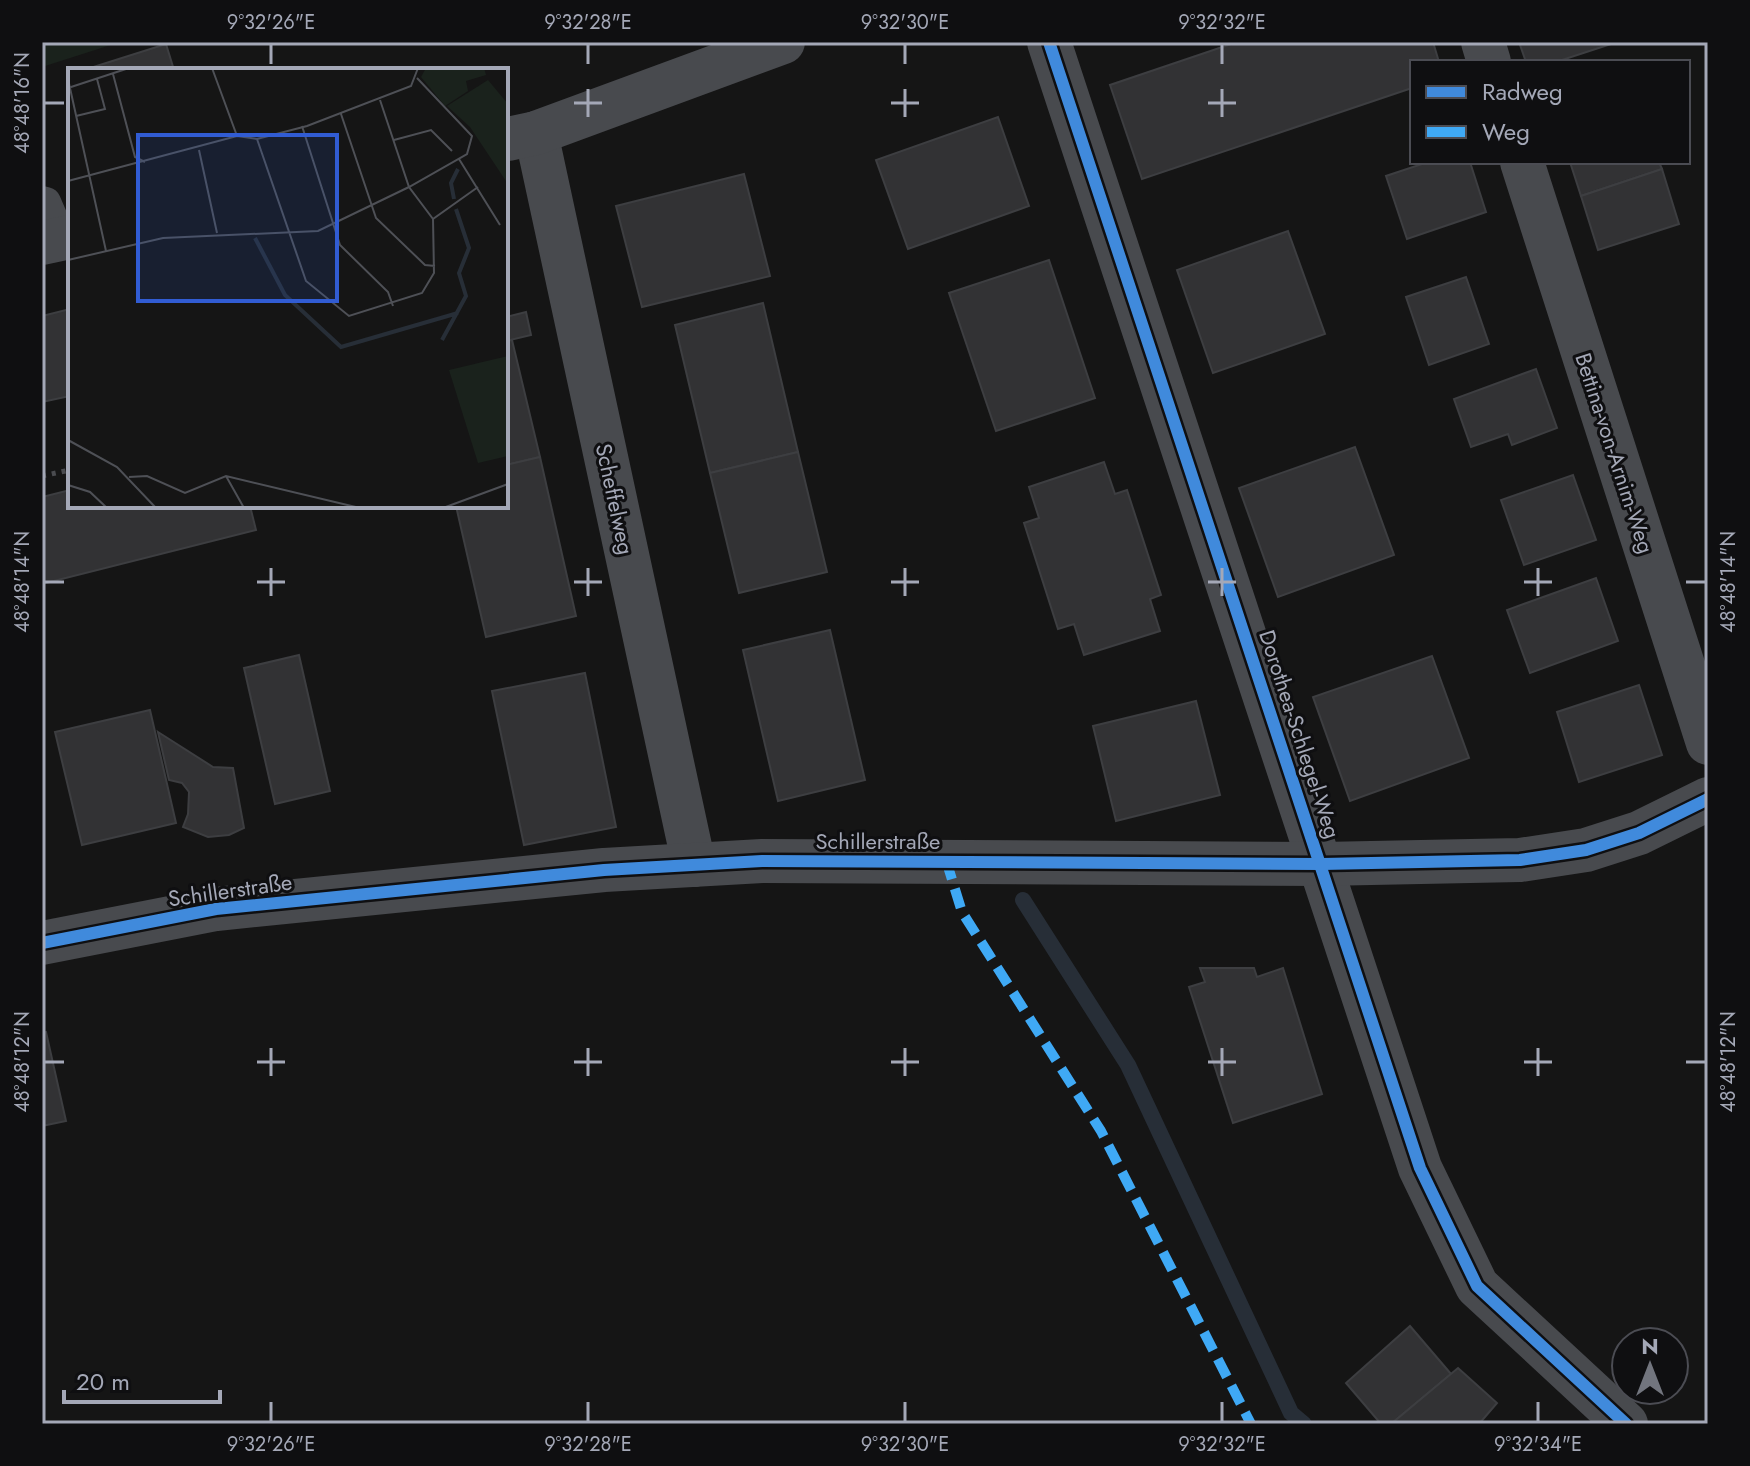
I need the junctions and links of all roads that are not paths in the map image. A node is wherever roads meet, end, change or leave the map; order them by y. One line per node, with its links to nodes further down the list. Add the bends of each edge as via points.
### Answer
1 (783, 42): 3 (street)
2 (1049, 42): 9 (street, Dorothea-Schlegel-Weg)
3 (521, 136): 10 (street, Scheffelweg)
4 (1523, 164): 7 (street, Bettina-von-Arnim-Weg)
5 (42, 201): 6 (lane)
6 (58, 240)
7 (1708, 743)
8 (1708, 799): 9 (street, Schillerstraße, via 1639,833 1586,850 1520,860)
9 (1322, 864): 10 (street, Schillerstraße, via 946,860); 12 (street, Dorothea-Schlegel-Weg, via 1420,1168 1477,1286)
10 (694, 865): 11 (street, Schillerstraße, via 216,909)
11 (42, 943)
12 (1626, 1424)

